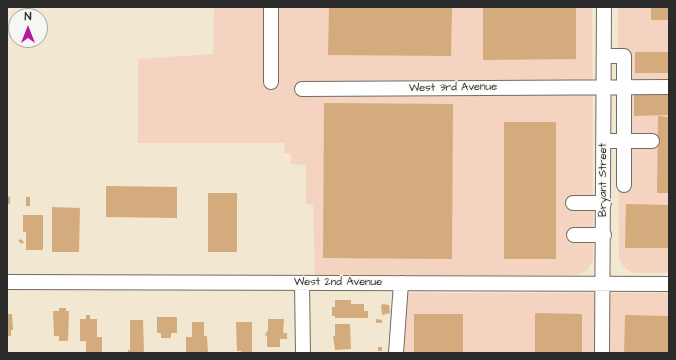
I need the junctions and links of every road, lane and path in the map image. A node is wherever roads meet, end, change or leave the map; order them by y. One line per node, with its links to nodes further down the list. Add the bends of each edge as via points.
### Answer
1 (271, 7): 4 (street)
2 (604, 7): 3 (street, Bryant Street)
3 (604, 56): 5 (street, Bryant Street); 6 (street, via 624,56)
4 (271, 82)
5 (604, 86): 6 (street, West 3rd Avenue); 8 (street, West 3rd Avenue); 9 (street, Bryant Street)
6 (624, 86): 7 (street, West 3rd Avenue); 10 (street)
7 (669, 87)
8 (302, 89)
9 (604, 141): 10 (street); 13 (street, Bryant Street)
10 (624, 141): 11 (street); 12 (street)
11 (652, 141)
12 (624, 185)
13 (604, 202): 14 (street); 15 (street, Bryant Street)
14 (573, 203)
15 (604, 235): 16 (street); 20 (street, Bryant Street)
16 (574, 236)
17 (7, 282): 18 (street, West 2nd Avenue)
18 (302, 283): 19 (street, West 2nd Avenue); 22 (street)
19 (401, 283): 20 (street, West 2nd Avenue); 23 (street)
20 (603, 284): 21 (street, West 2nd Avenue); 24 (street, Bryant Street)
21 (669, 284)
22 (303, 353)
23 (396, 353)
24 (602, 353)

